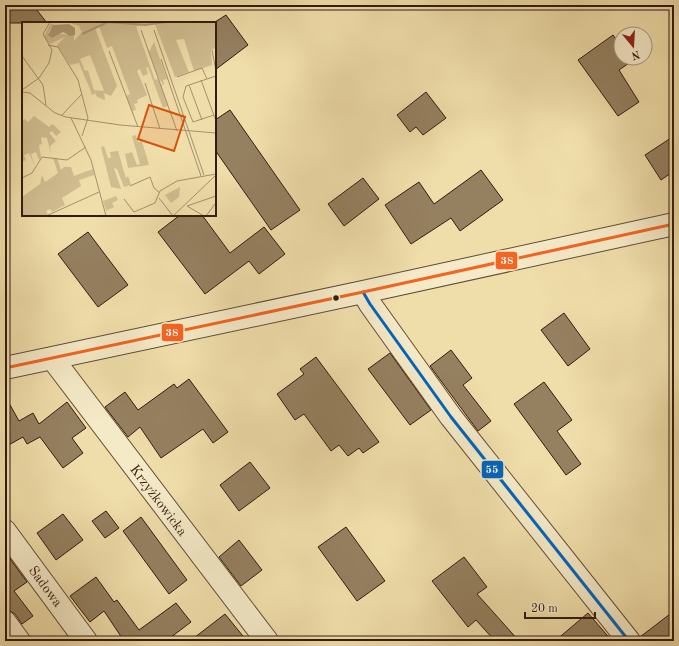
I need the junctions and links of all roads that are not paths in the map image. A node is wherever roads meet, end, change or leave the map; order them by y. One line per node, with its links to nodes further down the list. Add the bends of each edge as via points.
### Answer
1 (674, 224): 2 (street)
2 (363, 292): 3 (street); 10 (street, via 451,417)
3 (52, 358): 4 (street); 9 (street, Krzyżkowicka)
4 (5, 368)
5 (5, 531): 8 (street, Sadowa)
6 (5, 622): 7 (street)
7 (19, 641)
8 (86, 641)
9 (267, 641)
10 (629, 641)

